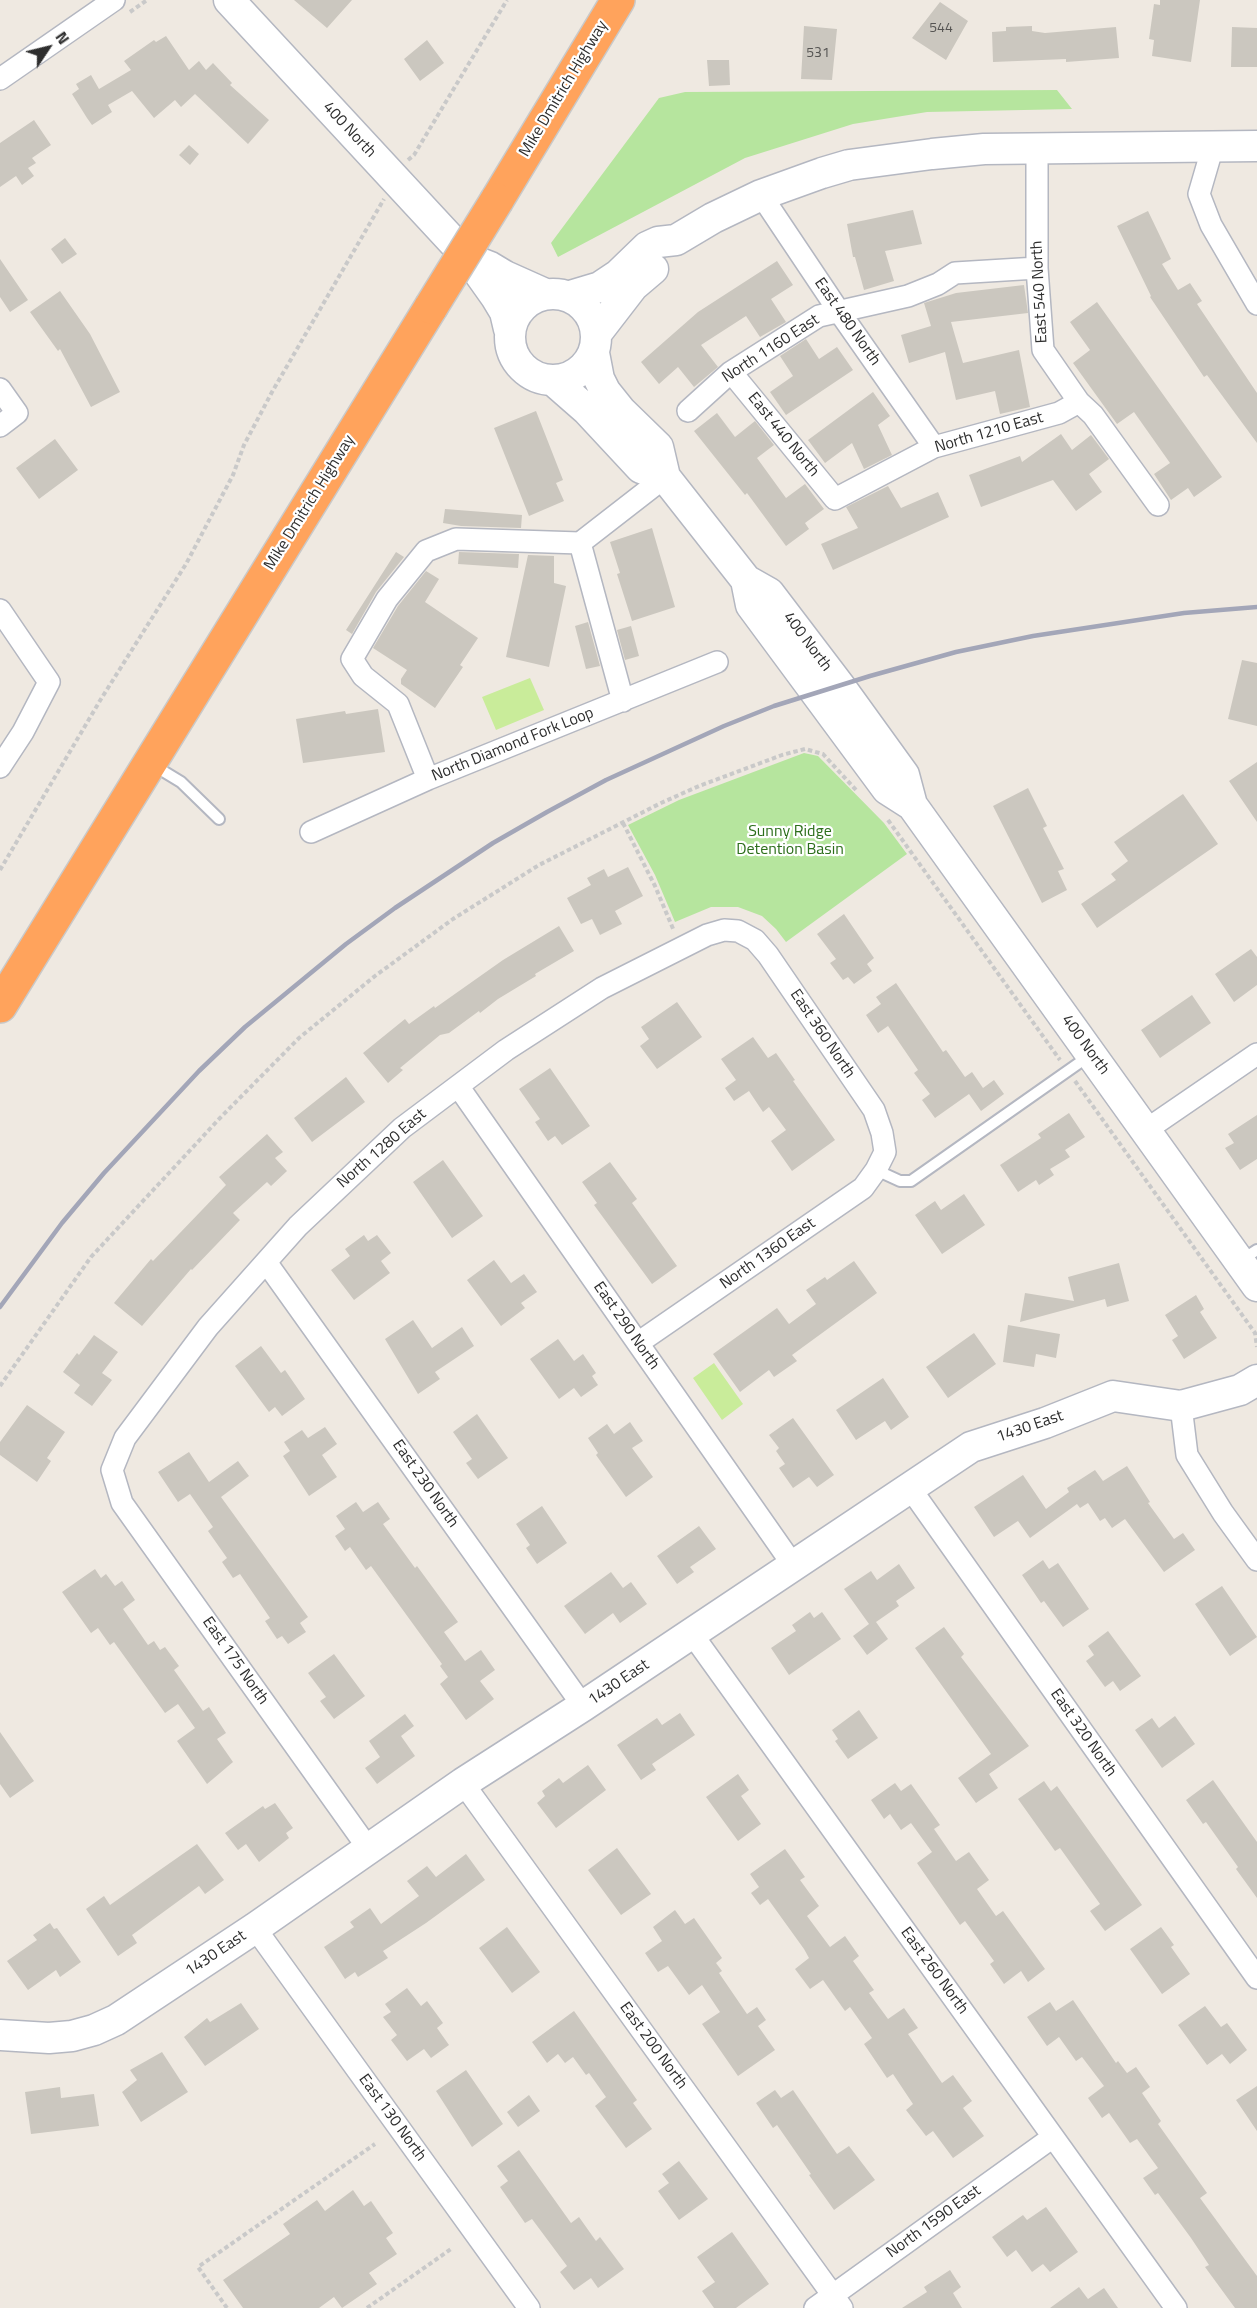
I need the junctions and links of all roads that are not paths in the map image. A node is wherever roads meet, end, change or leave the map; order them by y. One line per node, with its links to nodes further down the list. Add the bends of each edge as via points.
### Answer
1 (114, 0): 4 (street)
2 (229, 0): 10 (main road, 400 North)
3 (618, 0): 31 (highway, Mike Dmitrich Highway, bridge)
4 (0, 79)
5 (1213, 146): 6 (main road); 7 (main road); 13 (street, via 1199,194 1211,225)
6 (1257, 146)
7 (1037, 148): 8 (main road, via 932,153 849,165); 11 (street, East 540 North)
8 (761, 195): 9 (main road); 14 (street, East 480 North)
9 (676, 240): 12 (main road, via 667,239 648,248 593,290); 16 (main road, via 668,258 633,286)
10 (469, 260): 12 (main road); 15 (main road, 400 North, via 505,312)
11 (1037, 268): 14 (street, North 1160 East, via 955,273 908,296); 20 (street, East 540 North, via 1043,350)
12 (556, 295): 15 (main road, via 531,298 516,313); 16 (main road, via 588,311)
13 (1257, 304)
14 (838, 310): 17 (street, North 1160 East, via 819,316); 23 (street, East 480 North)
15 (509, 328): 18 (main road, via 514,356 525,370)
16 (595, 344): 18 (main road, via 585,365 566,379); 24 (main road, via 599,379 605,391 658,447)
17 (730, 372): 21 (street, North 1160 East); 25 (street, East 440 North)
18 (555, 381): 24 (main road, via 641,468)
19 (0, 389): 22 (street)
20 (1080, 402): 23 (street, North 1210 East, via 1059,413); 26 (street, East 540 North)
21 (688, 411)
22 (8, 419)
23 (934, 447): 25 (street, North 1210 East)
24 (665, 477): 27 (street); 39 (main road, 400 North, via 746,580 751,605 887,789 912,806)
25 (834, 499)
26 (1158, 505)
27 (580, 543): 30 (street); 33 (street, via 456,539 426,551 387,599 352,659 363,676 399,704)
28 (0, 610): 32 (street, via 49,682)
29 (717, 662): 30 (street, North Diamond Fork Loop)
30 (623, 701): 33 (street, North Diamond Fork Loop)
31 (150, 763): 34 (lane, via 181,782); 37 (highway, Mike Dmitrich Highway)
32 (0, 767)
33 (428, 779): 35 (street, North Diamond Fork Loop)
34 (219, 819)
35 (311, 832)
36 (738, 931): 40 (street, North 1280 East, via 707,935 602,988); 42 (street, East 360 North, via 755,940 768,955 874,1110 882,1133)
37 (0, 1006)
38 (1257, 1054): 41 (street)
39 (1080, 1063): 41 (main road, 400 North); 42 (lane, via 911,1181 900,1182)
40 (458, 1086): 44 (street, North 1280 East, via 402,1128 298,1226); 46 (street, East 290 North)
41 (1146, 1130): 43 (main road, 400 North)
42 (880, 1161): 46 (street, North 1360 East, via 863,1188)
43 (1248, 1256): 45 (main road, 400 North)
44 (266, 1262): 49 (street, North 1280 East, via 208,1327 125,1438); 54 (street, East 230 North)
45 (1257, 1286)
46 (638, 1343): 52 (street, East 290 North)
47 (1257, 1380): 48 (main road, 1430 East, via 1240,1390)
48 (1181, 1406): 50 (main road, 1430 East, via 1113,1396 971,1447); 51 (street, via 1187,1455)
49 (112, 1470): 56 (street, East 175 North, via 122,1503)
50 (909, 1488): 52 (main road, 1430 East); 58 (street, East 320 North)
51 (1257, 1560)
52 (793, 1565): 53 (main road, 1430 East)
53 (692, 1634): 54 (main road, 1430 East); 60 (street, East 260 North)
54 (584, 1706): 55 (main road, 1430 East)
55 (463, 1783): 56 (main road, 1430 East); 61 (street, East 200 North)
56 (368, 1848): 57 (main road, 1430 East)
57 (255, 1928): 59 (main road, 1430 East, via 116,2020 94,2030 49,2038); 62 (street, East 130 North)
58 (1257, 1978)
59 (0, 2035)
60 (1053, 2136): 61 (street, North 1590 East); 64 (street, East 260 North)
61 (838, 2301): 63 (street, North 1590 East)
62 (529, 2308)
63 (815, 2308)
64 (1176, 2308)

